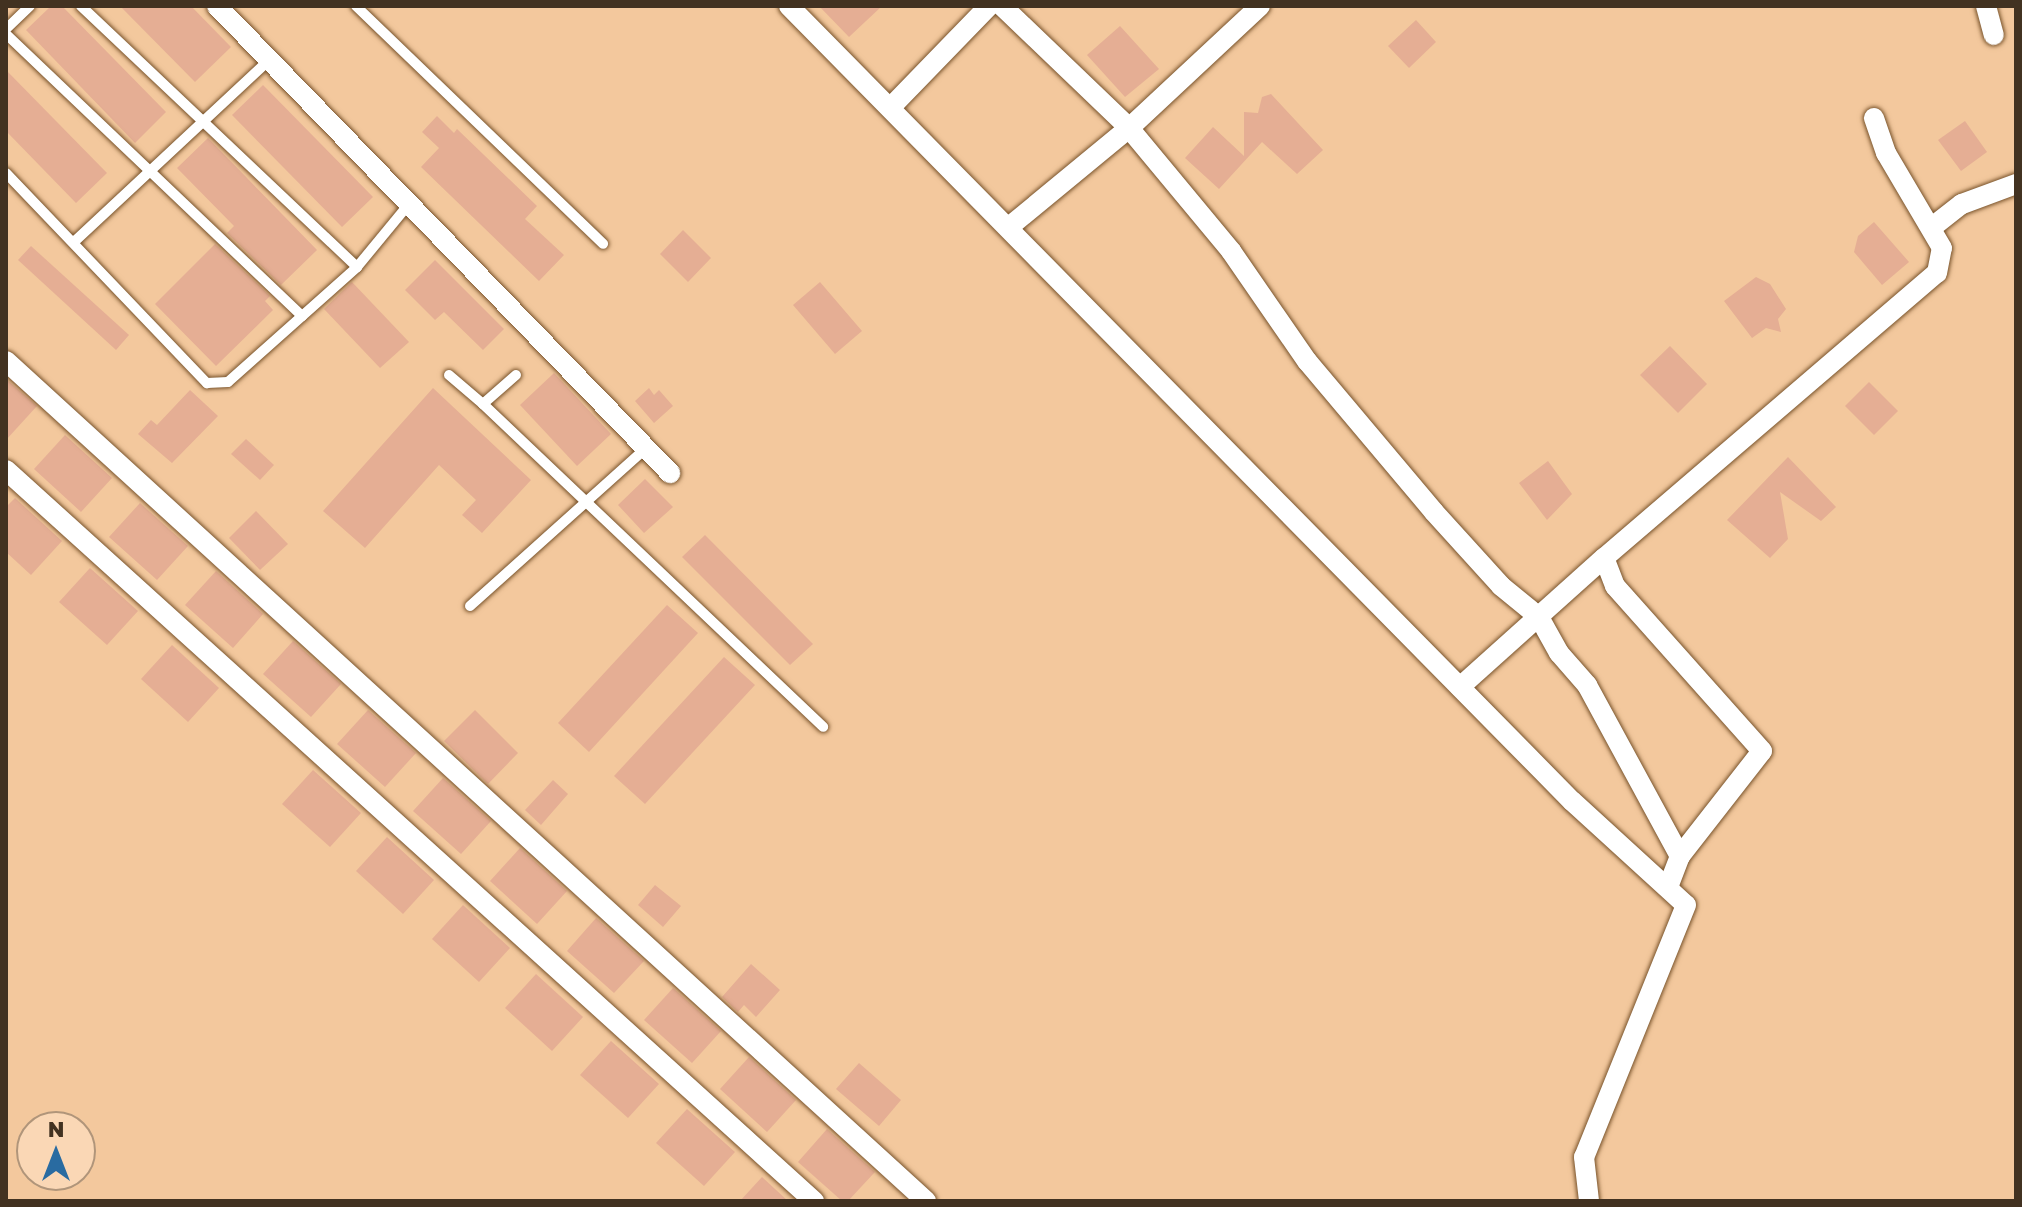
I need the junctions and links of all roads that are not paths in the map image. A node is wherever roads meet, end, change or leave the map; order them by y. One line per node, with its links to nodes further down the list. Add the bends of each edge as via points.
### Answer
1 (30, 6): 10 (lane)
2 (81, 6): 15 (lane)
3 (217, 6): 12 (street)
4 (356, 6): 24 (lane)
5 (789, 6): 13 (street)
6 (989, 6): 13 (street)
7 (1002, 6): 16 (street)
8 (1260, 6): 16 (street)
9 (1986, 6): 11 (street)
10 (6, 31): 18 (lane)
11 (1994, 35)
12 (269, 60): 15 (lane); 20 (street)
13 (891, 107): 21 (street)
14 (1874, 118): 22 (street, via 1886,153)
15 (206, 121): 18 (lane); 25 (lane)
16 (1129, 128): 21 (street); 37 (street, via 1231,251 1307,361 1472,554)
17 (6, 173): 23 (lane)
18 (151, 173): 23 (lane); 26 (lane)
19 (2016, 184): 22 (street, via 1962,204)
20 (409, 204): 25 (lane); 31 (street)
21 (1009, 227): 38 (street)
22 (1931, 228): 35 (street, via 1942,248 1937,273)
23 (75, 241): 26 (lane, via 207,383 228,382)
24 (603, 244)
25 (357, 267): 26 (lane)
26 (302, 316)
27 (6, 361): 43 (street)
28 (449, 375): 30 (lane)
29 (516, 375): 30 (lane)
30 (483, 404): 34 (lane)
31 (646, 448): 33 (street); 34 (lane)
32 (6, 470): 42 (street)
33 (670, 473)
34 (584, 503): 36 (lane); 39 (lane)
35 (1604, 558): 37 (street); 40 (street, via 1615,586 1762,751)
36 (470, 606)
37 (1539, 617): 38 (street); 40 (street, via 1559,653 1587,685)
38 (1460, 687): 41 (street, via 1651,878)
39 (823, 727)
40 (1680, 856): 41 (street)
41 (1669, 885): 44 (street, via 1686,905 1584,1157)
42 (814, 1201)
43 (926, 1201)
44 (1589, 1201)

